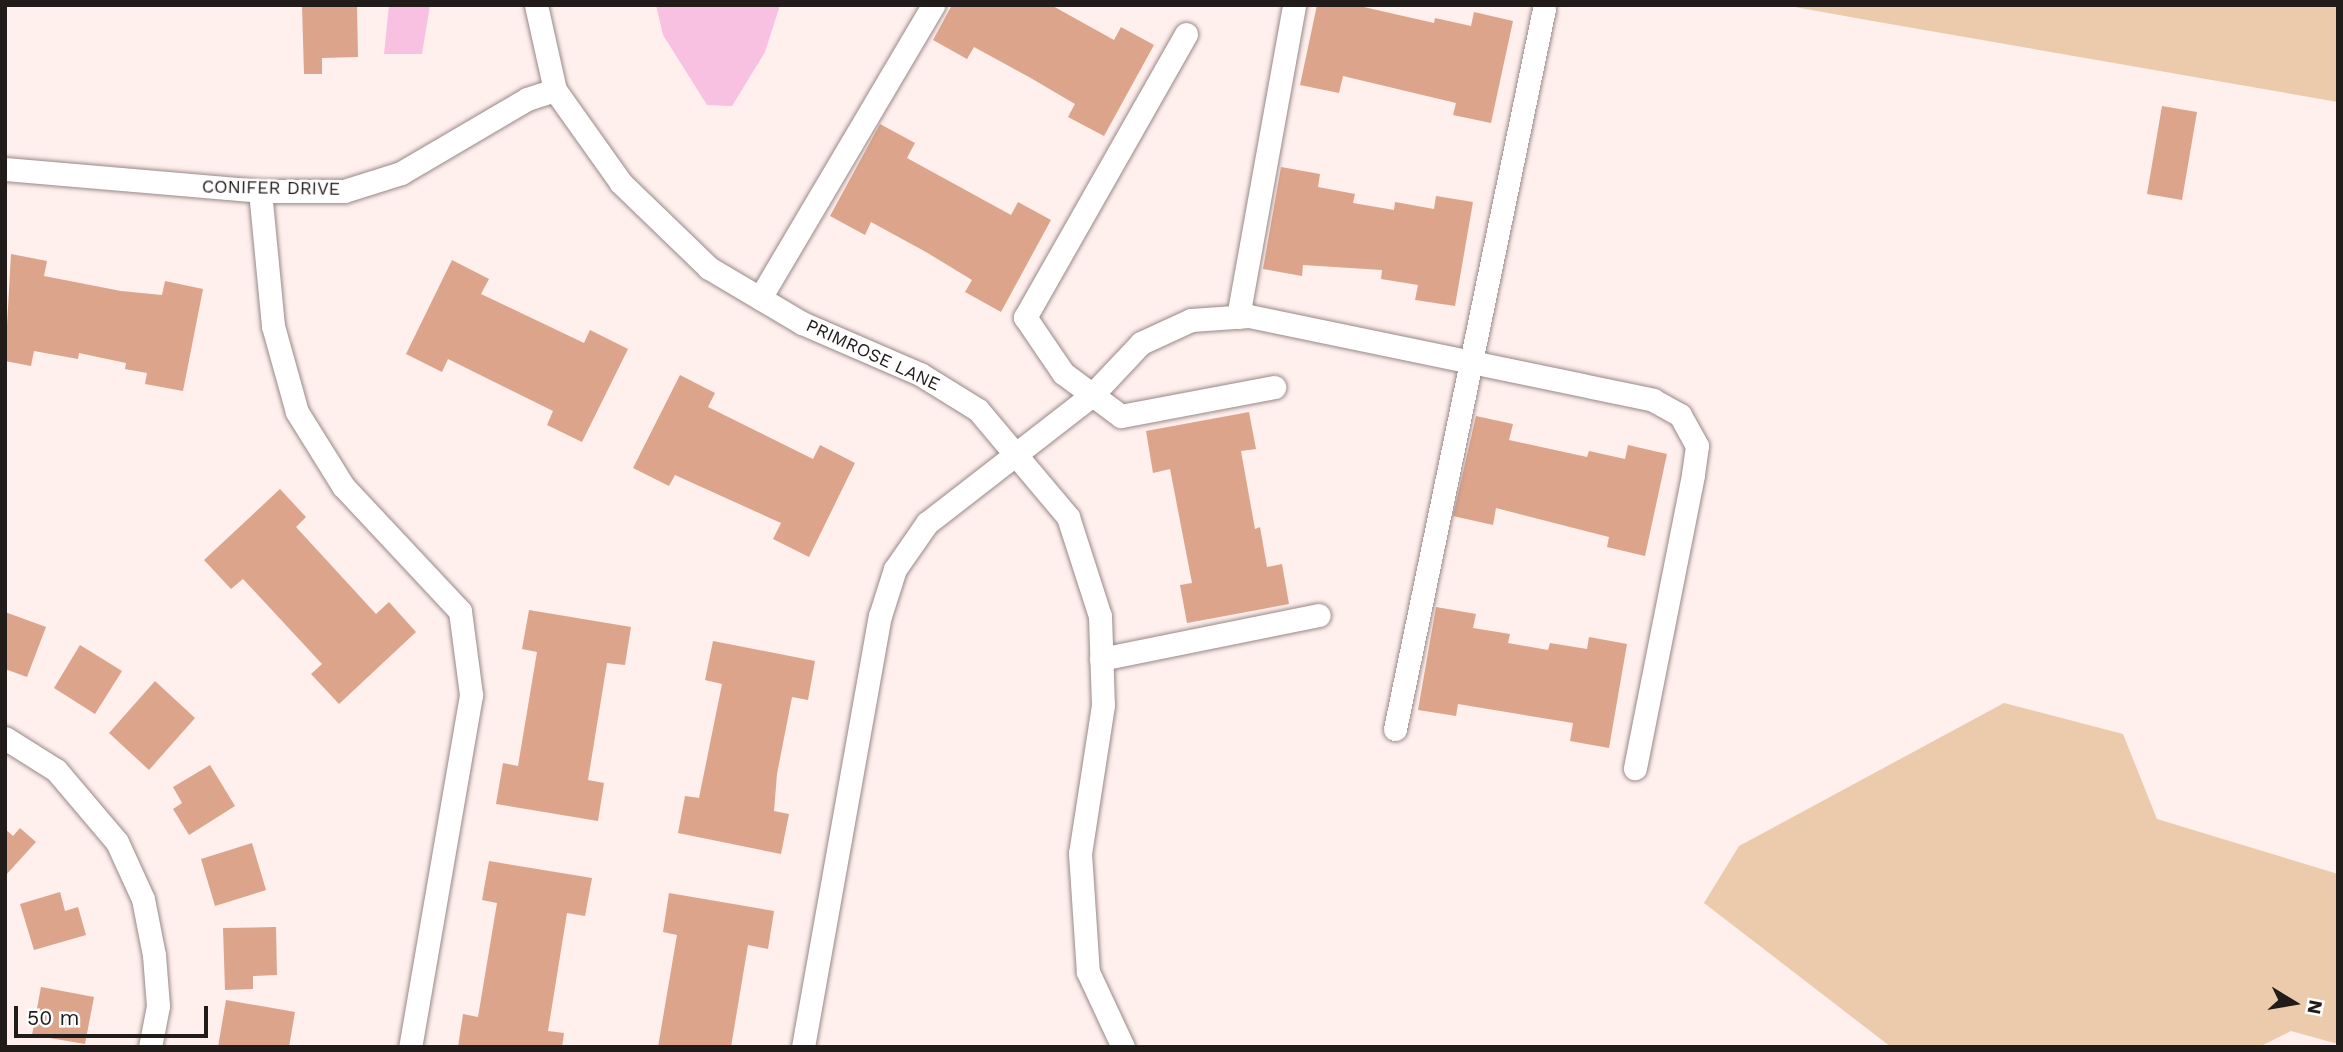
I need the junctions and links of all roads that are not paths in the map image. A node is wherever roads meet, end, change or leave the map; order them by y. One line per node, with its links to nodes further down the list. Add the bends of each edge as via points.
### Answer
1 (536, 5): 6 (street, PRIMROSE LANE)
2 (933, 5): 9 (street)
3 (1294, 5): 10 (street)
4 (1544, 9): 11 (street)
5 (1186, 34): 13 (street, via 1025,317 1063,373)
6 (555, 90): 8 (street, CONIFER DRIVE, via 527,99 401,173 344,191); 9 (street, PRIMROSE LANE, via 621,183 709,268)
7 (5, 169): 8 (street, CONIFER DRIVE)
8 (260, 191): 21 (street, via 273,326 297,412 343,486 460,611 471,695)
9 (760, 298): 14 (street, PRIMROSE LANE, via 920,374 978,410)
10 (1238, 317): 11 (street); 13 (street, via 1191,320 1141,343)
11 (1472, 362): 17 (street); 19 (street, via 1653,400 1680,415 1697,446)
12 (1274, 387): 13 (street, via 1121,416)
13 (1092, 395): 14 (street)
14 (1017, 449): 16 (street, PRIMROSE LANE, via 1068,517 1100,616); 22 (street, via 927,523 895,569 880,616)
15 (1320, 615): 16 (street)
16 (1101, 659): 23 (street, PRIMROSE LANE, via 1103,705 1080,853 1088,972)
17 (1395, 729)
18 (5, 738): 20 (street, via 57,770 117,842 144,899 158,1006)
19 (1636, 768)
20 (150, 1047)
21 (410, 1047)
22 (803, 1047)
23 (1123, 1047)

